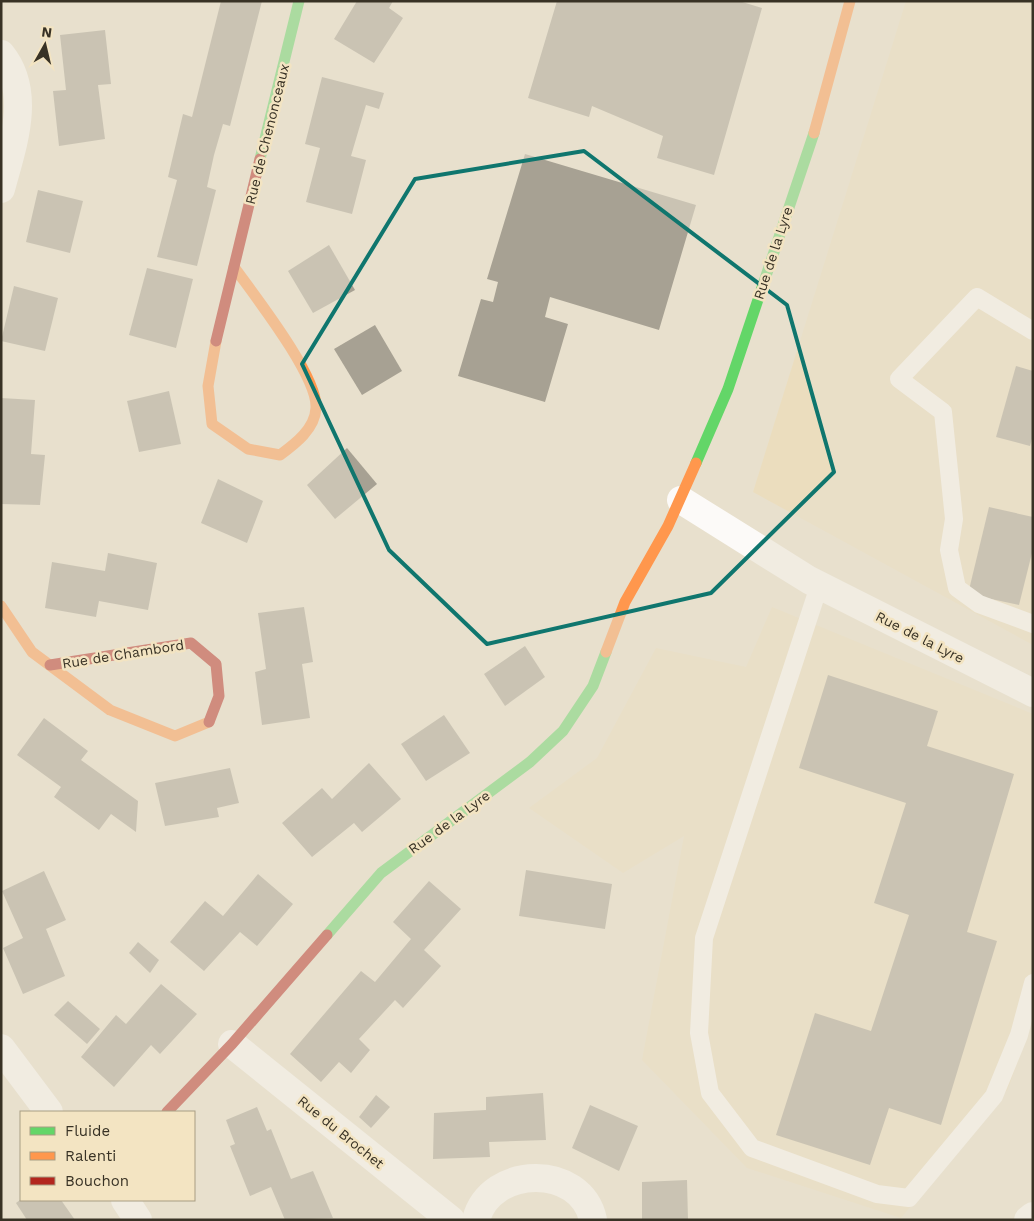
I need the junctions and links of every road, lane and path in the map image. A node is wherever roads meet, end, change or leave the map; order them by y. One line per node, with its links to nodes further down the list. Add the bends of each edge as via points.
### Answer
1 (299, 1): 5 (street, Rue de Chenonceaux)
2 (850, 1): 7 (street, Rue de la Lyre, via 820,111 728,389)
3 (1, 54): 4 (street, via 18,89 17,126)
4 (1, 189)
5 (234, 267): 5 (street, Rue de Chenonceaux, via 208,386 212,424 248,449 280,455 304,438 316,406 308,378)
6 (1033, 331): 10 (lane, via 977,297 900,379 943,412 954,519 949,550 957,588 979,604)
7 (681, 500): 8 (street, Rue de la Lyre); 14 (street, Rue de la Lyre, via 625,602 593,686 563,731 530,762 381,873)
8 (819, 586): 12 (street, Rue de la Lyre); 13 (lane, via 704,938 698,1033 710,1093 752,1148 877,1194 909,1198 994,1096 1018,1035)
9 (1, 606): 11 (street, Rue de Chambord, via 32,652)
10 (1033, 624)
11 (50, 665): 11 (street, Rue de Chambord, via 110,710 175,736 210,722 219,696 216,664 191,643)
12 (1033, 692)
13 (1033, 983)
14 (232, 1044): 17 (street, Rue de la Lyre); 21 (street, Rue du Brochet)
15 (1, 1048): 16 (street)
16 (48, 1111)
17 (168, 1111)
18 (126, 1201): 20 (street)
19 (1033, 1216): 24 (street)
20 (138, 1220)
21 (451, 1220)
22 (476, 1220): 23 (street, via 487,1198 503,1185 523,1177 544,1177 564,1184 581,1197)
23 (592, 1220)
24 (1028, 1220)

